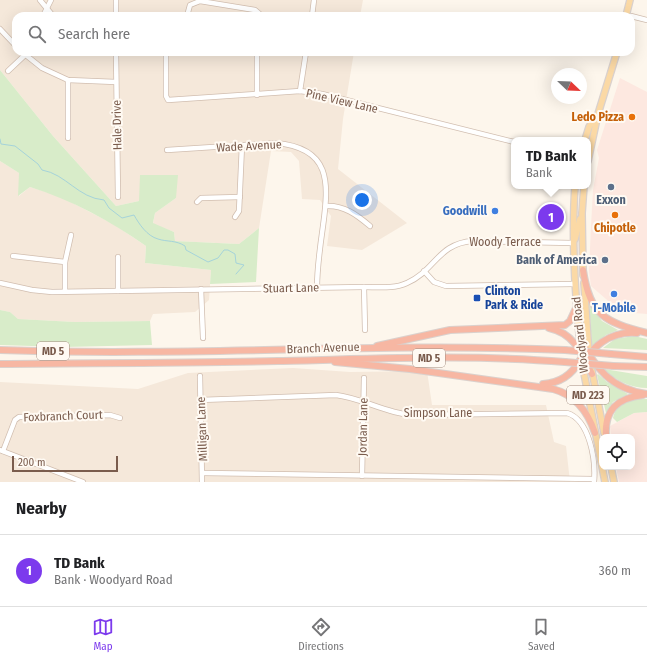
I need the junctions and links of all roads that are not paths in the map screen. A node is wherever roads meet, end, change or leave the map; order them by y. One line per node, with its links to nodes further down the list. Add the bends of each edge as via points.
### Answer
1 (40, 0): 6 (street)
2 (51, 0): 6 (street)
3 (116, 0): 9 (street)
4 (314, 0): 12 (street)
5 (630, 0): 13 (main road)
6 (47, 8): 7 (street); 8 (street)
7 (45, 12)
8 (50, 12)
9 (116, 12)
10 (188, 12): 11 (street, via 190,5 200,1)
11 (257, 12)
12 (312, 12)
13 (629, 12)
14 (635, 17): 15 (street)
15 (647, 20)
16 (0, 29): 17 (street)
17 (12, 42)
18 (22, 56): 25 (street)
19 (28, 56): 26 (street, via 42,68)
20 (116, 56): 27 (street, Hale Drive)
21 (166, 56): 29 (street, Pine View Lane, via 168,100)
22 (257, 56): 29 (street)
23 (305, 56): 28 (street)
24 (616, 56): 30 (main road)
25 (8, 71)
26 (68, 80): 27 (street); 32 (street)
27 (116, 82): 39 (street, Hale Drive)
28 (300, 91): 29 (street, Pine View Lane); 33 (street, Pine View Lane, via 322,94)
29 (257, 95)
30 (598, 114): 31 (main road); 35 (main road)
31 (586, 137)
32 (68, 138)
33 (511, 141)
34 (242, 145): 36 (street, Wade Avenue); 40 (street); 43 (street, Wade Avenue, via 276,143 290,144 303,149 315,159 324,172 328,189)
35 (591, 146)
36 (166, 150)
37 (575, 189): 47 (main road, Woodyard Road)
38 (584, 189): 41 (main road, Woodyard Road)
39 (118, 197)
40 (240, 197): 42 (street, via 201,198); 44 (street)
41 (583, 200): 47 (main road, via 577,235); 51 (main road, Woodyard Road)
42 (197, 202)
43 (326, 206): 45 (street, via 344,208 355,213); 56 (street, Wade Avenue)
44 (236, 217)
45 (370, 226)
46 (71, 235): 50 (street)
47 (573, 243): 51 (main road, via 578,249); 52 (street, Woody Terrace, via 463,242 445,249); 54 (main road, Woodyard Road)
48 (13, 256): 50 (street)
49 (118, 257): 59 (street)
50 (65, 262): 58 (street)
51 (583, 270): 63 (highway, via 587,292 600,313 615,324); 66 (main road, Woodyard Road)
52 (424, 271): 54 (street, via 434,282 446,286); 55 (street, Stuart Lane, via 402,285)
53 (0, 283): 58 (street, Stuart Lane, via 32,290)
54 (574, 284): 60 (main road, Woodyard Road)
55 (364, 287): 56 (street, Stuart Lane); 62 (street)
56 (317, 288): 57 (street, Stuart Lane)
57 (201, 289): 59 (street, Stuart Lane); 64 (street)
58 (65, 291): 59 (street, Stuart Lane)
59 (118, 291)
60 (577, 306): 61 (highway, via 570,321 565,325); 65 (main road, Woodyard Road)
61 (534, 327): 67 (highway, via 450,330 378,345); 69 (highway, via 553,329 566,335)
62 (364, 330)
63 (647, 334): 69 (highway, via 616,335)
64 (203, 338)
65 (580, 338): 69 (highway)
66 (588, 341): 69 (highway)
67 (344, 349): 68 (highway, Branch Avenue / MD 5); 70 (highway, Branch Avenue / MD 5, bridge, via 482,347 565,350)
68 (0, 350)
69 (586, 355): 74 (highway); 75 (highway); 78 (highway, via 561,380 553,384); 79 (highway, via 611,380 630,390)
70 (647, 357)
71 (293, 360): 72 (highway, Branch Avenue / MD 5); 73 (highway, Branch Avenue / MD 5, bridge, via 521,358); 78 (highway, via 410,369)
72 (0, 364)
73 (647, 367)
74 (583, 372): 83 (main road, Woodyard Road / MD 223)
75 (592, 374): 84 (main road, Woodyard Road / MD 223)
76 (200, 376): 80 (street, Milligan Lane)
77 (364, 378): 81 (street, Jordan Lane)
78 (533, 385): 83 (highway, via 560,391 575,400 592,422)
79 (647, 394): 85 (highway, via 628,397 616,405 608,416)
80 (200, 400): 81 (street, Simpson Lane, via 319,395 348,397); 91 (street, Milligan Lane)
81 (364, 402): 92 (street, Jordan Lane); 95 (street, Simpson Lane, via 410,415 565,412 572,414 584,425 594,468)
82 (120, 418): 86 (street, Foxbranch Court, via 110,415 19,417)
83 (595, 433): 87 (main road, Woodyard Road / MD 223)
84 (605, 434)
85 (606, 434)
86 (2, 450): 96 (street)
87 (599, 450)
88 (603, 470): 98 (main road, Woodyard Road / MD 223)
89 (606, 470): 94 (main road)
90 (612, 470): 94 (main road)
91 (203, 473): 92 (street); 97 (street, Milligan Lane)
92 (362, 476): 93 (street)
93 (445, 480): 95 (street)
94 (614, 480)
95 (594, 481)
96 (83, 482)
97 (202, 482)
98 (605, 482)

